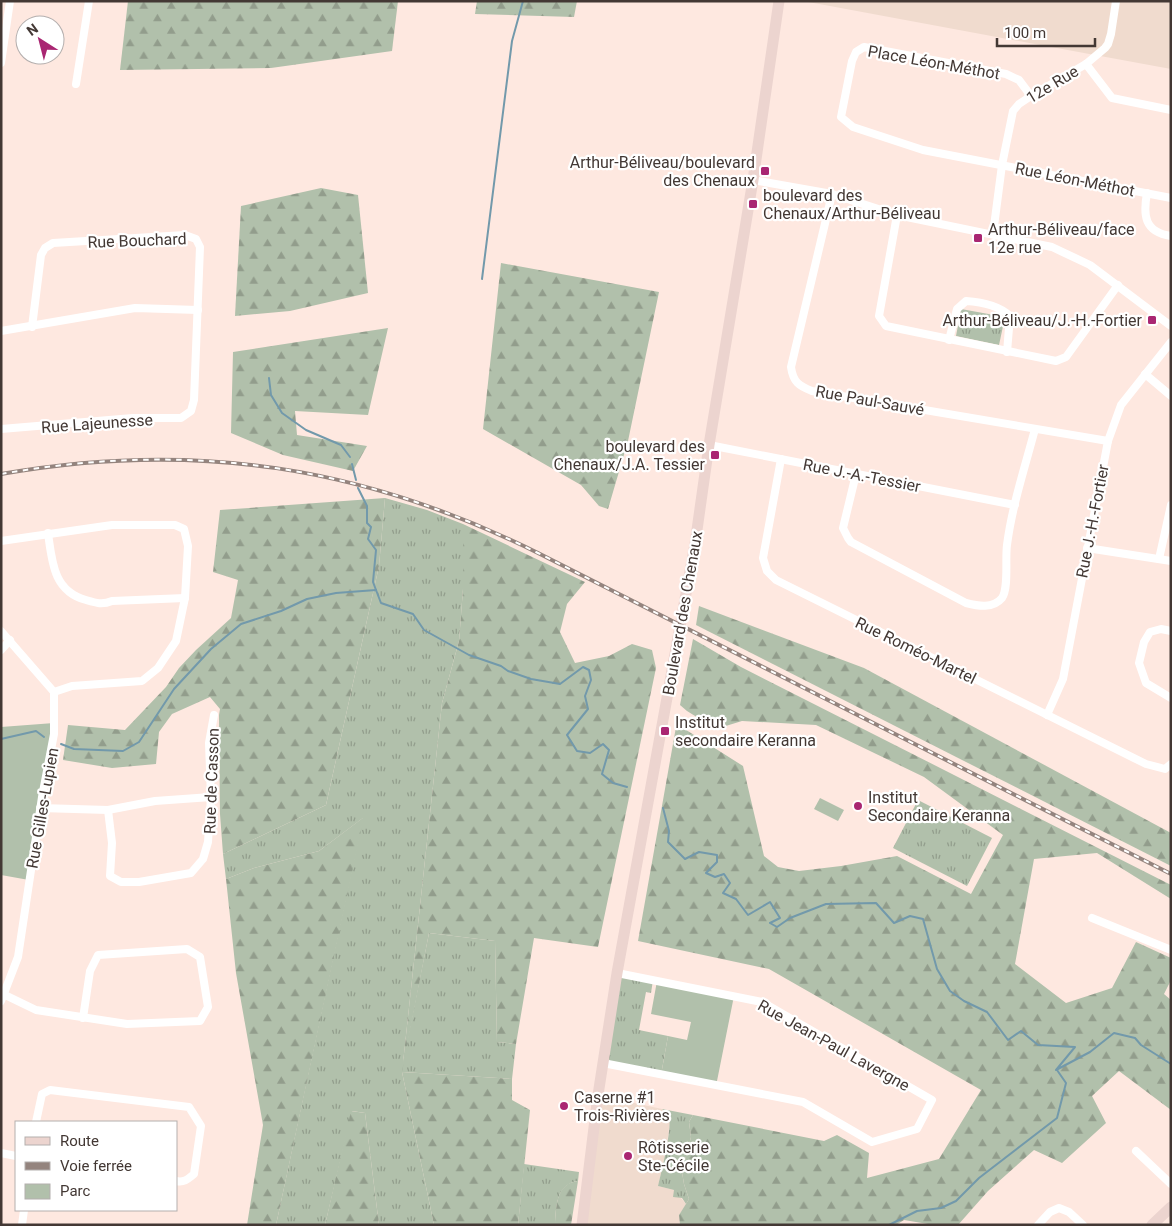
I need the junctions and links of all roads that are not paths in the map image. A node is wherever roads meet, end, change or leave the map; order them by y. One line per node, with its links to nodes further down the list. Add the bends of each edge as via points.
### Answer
1 (10, 1): 5 (street)
2 (89, 1): 7 (street)
3 (779, 1): 11 (main road, Boulevard des Chenaux)
4 (1116, 1): 6 (street, 12e Rue, via 1108,44)
5 (1, 63)
6 (1086, 64): 8 (street, 12e Rue); 9 (street, via 1112,98)
7 (76, 84)
8 (1031, 96): 10 (street, 12e Rue, via 1013,111); 10 (street, Place Léon-Méthot, via 1019,80 1006,74 864,47 856,52 852,61 841,117 853,127 922,150)
9 (1171, 110)
10 (1002, 165): 12 (street, Rue Léon-Méthot); 16 (street, 12e Rue)
11 (753, 180): 13 (street); 32 (main road, Boulevard des Chenaux)
12 (1147, 193): 14 (street, Rue Léon-Méthot); 17 (street, Rue Léon-Méthot, via 1144,212 1148,223 1158,233)
13 (832, 194): 15 (street); 29 (street, Rue Paul-Sauvé, via 791,367 795,382 812,391)
14 (1171, 198)
15 (898, 215): 16 (street); 23 (street, via 880,316 886,326)
16 (993, 234): 18 (street, via 1052,247 1090,266)
17 (1171, 236)
18 (1118, 286): 21 (street); 25 (street, via 1066,357 1056,361)
19 (198, 310): 20 (street, via 135,308); 20 (street, Rue Bouchard, via 200,247 196,238 185,235 53,243 41,256); 28 (street, Rue Bouchard)
20 (32, 326): 22 (street)
21 (1171, 326)
22 (1, 331)
23 (949, 340): 25 (street); 25 (street, via 957,309 966,301 1001,308 1010,316)
24 (1171, 342): 26 (street, Rue J.-H.-Fortier)
25 (1007, 352)
26 (1145, 374): 27 (street); 31 (street, Rue J.-H.-Fortier, via 1121,405)
27 (1171, 396)
28 (191, 411): 30 (street, Rue Lajeunesse, via 181,418 133,418)
29 (1035, 429): 31 (street, Rue Paul-Sauvé); 35 (street)
30 (1, 430)
31 (1108, 441): 39 (street, Rue J.-H.-Fortier)
32 (709, 445): 33 (street, Rue J.-A.-Tessier); 57 (main road, Boulevard des Chenaux, via 686,597)
33 (781, 459): 34 (street, Rue J.-A.-Tessier); 50 (street, Rue Roméo-Martel, via 763,558 771,576)
34 (856, 474): 35 (street, Rue J.-A.-Tessier); 35 (street, via 843,528 848,538 966,603 981,606 998,602 1006,591 1007,545)
35 (1015, 505)
36 (1171, 505): 40 (street)
37 (48, 533): 38 (street); 42 (street, via 52,567 59,582 78,598 103,604); 42 (street, via 112,525 175,524 184,529 188,546)
38 (1, 541)
39 (1087, 548): 40 (street); 50 (street, Rue J.-H.-Fortier, via 1063,679)
40 (1159, 559): 41 (street)
41 (1171, 561)
42 (185, 598): 47 (street, via 176,641 158,668 142,681 72,686)
43 (1, 631): 45 (street)
44 (1171, 631): 48 (street, via 1150,632 1139,663 1146,682)
45 (10, 640): 46 (street); 47 (street)
46 (1, 650)
47 (54, 692): 53 (street, Rue Gilles-Lupien, via 54,734)
48 (1171, 698)
49 (214, 714): 52 (street, Rue de Casson, via 209,743)
50 (1047, 715): 51 (street, Rue Roméo-Martel, via 1146,764 1165,770)
51 (1171, 764)
52 (211, 796): 54 (street, via 155,801); 54 (street, Rue de Casson, via 208,842 203,859 191,872 139,882 121,882 110,876 112,843)
53 (40, 808): 54 (street); 58 (street, Rue Gilles-Lupien, via 18,957)
54 (108, 810)
55 (1092, 918): 56 (street)
56 (1171, 950)
57 (617, 973): 60 (main road, Boulevard des Chenaux); 60 (street, Rue Jean-Paul Lavergne, via 762,1002 932,1100 917,1129 872,1142 803,1102)
58 (3, 998): 59 (street, via 36,1010)
59 (83, 1018): 59 (street, via 127,1024 200,1021 208,1007 200,957 186,949 98,955 90,971)
60 (603, 1063): 70 (main road, Boulevard des Chenaux)
61 (36, 1121): 65 (street, via 42,1094 50,1090 189,1107 201,1126 194,1174 187,1180)
62 (1136, 1151): 66 (street)
63 (1, 1153): 64 (street)
64 (15, 1156)
65 (178, 1181)
66 (1171, 1184)
67 (1171, 1206): 73 (main road)
68 (24, 1211): 69 (street)
69 (22, 1225)
70 (582, 1225)
71 (1038, 1225): 72 (street, via 1050,1212 1059,1208 1069,1212)
72 (1083, 1225)
73 (1152, 1225)

